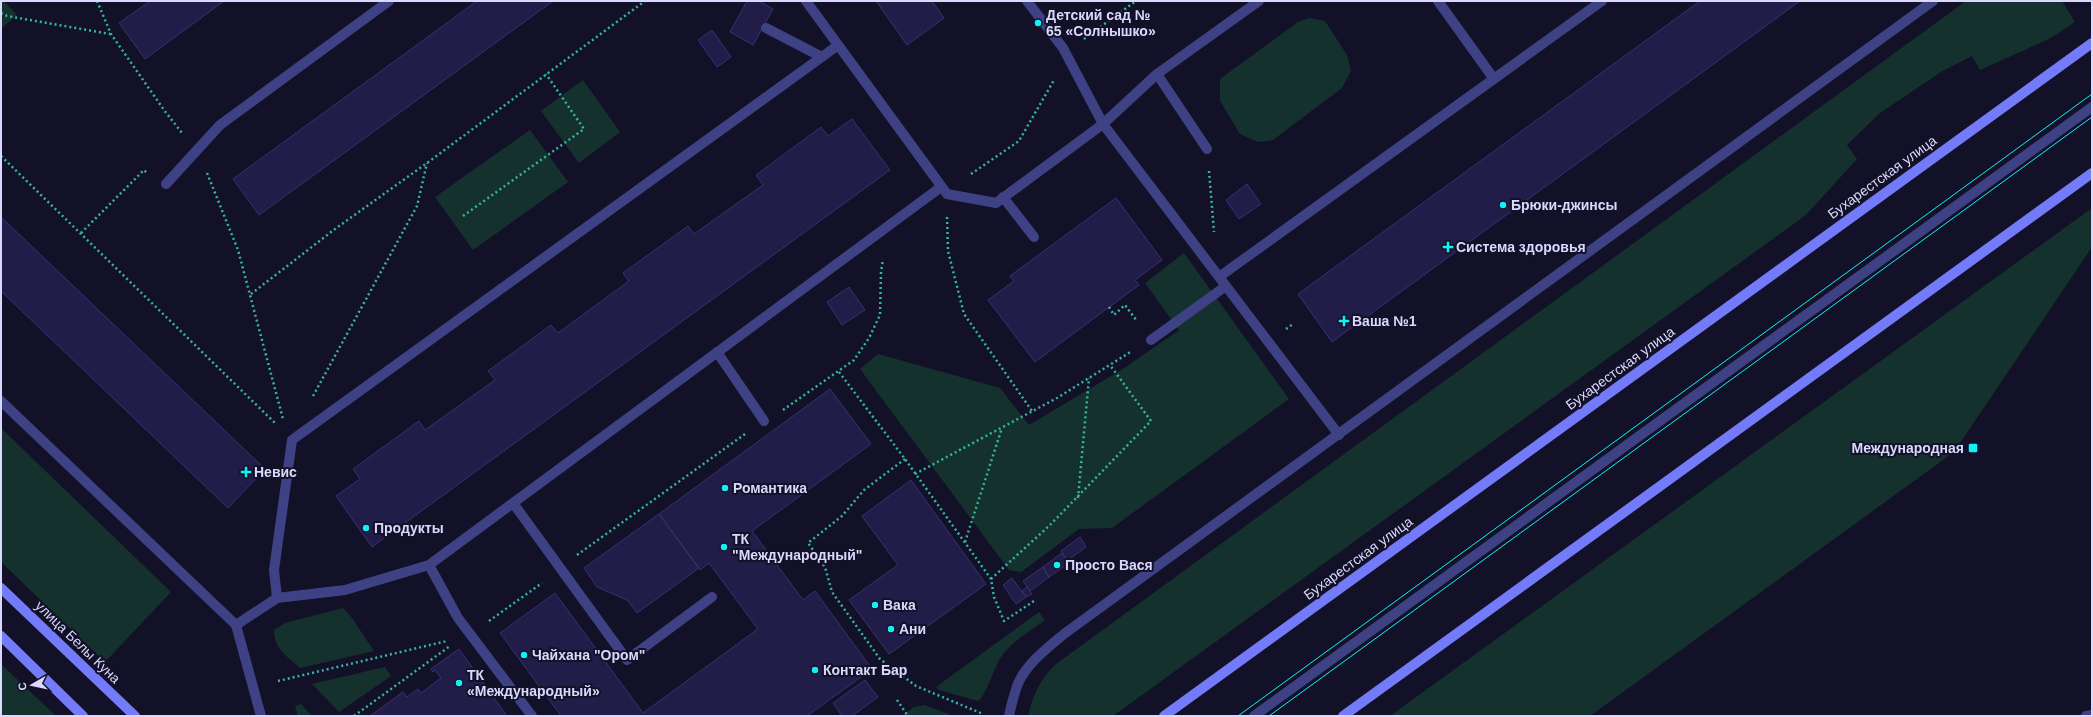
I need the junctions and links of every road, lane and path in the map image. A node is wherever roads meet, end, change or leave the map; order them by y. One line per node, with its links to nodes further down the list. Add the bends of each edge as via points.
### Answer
1 (97, 1): 13 (path)
2 (389, 1): 24 (street, via 220,125)
3 (645, 1): 18 (path)
4 (806, 1): 15 (street)
5 (1027, 1): 17 (street)
6 (1136, 1): 17 (path, via 1082,40)
7 (1259, 1): 19 (street)
8 (1438, 1): 20 (street)
9 (1602, 1): 20 (street)
10 (1933, 1): 51 (street)
11 (1, 13): 13 (path)
12 (766, 28): 16 (street)
13 (111, 34): 24 (path, via 164,110)
14 (2092, 43): 78 (main road, Бухарестская улица)
15 (837, 46): 16 (street); 29 (street)
16 (822, 57): 52 (street)
17 (1068, 57): 22 (street); 29 (path, via 1019,141)
18 (546, 74): 26 (path); 31 (path, via 584,129)
19 (1157, 74): 22 (street); 23 (street)
20 (1494, 79): 36 (street)
21 (2092, 107): 79 (street)
22 (1103, 124): 30 (street); 36 (street)
23 (1207, 149): 35 (path)
24 (196, 150): 28 (street); 38 (path, via 227,220)
25 (1, 156): 33 (path)
26 (427, 163): 38 (path, via 334,229); 47 (path, via 418,206)
27 (2092, 173): 80 (main road)
28 (166, 184): 33 (path, via 144,170)
29 (944, 190): 30 (street, via 996,203); 32 (street); 48 (path, via 948,251 964,314)
30 (1003, 197): 34 (street)
31 (463, 216)
32 (890, 225): 42 (street); 44 (path, via 881,272 880,315 854,360)
33 (81, 234): 52 (path)
34 (1034, 237)
35 (1215, 239)
36 (1219, 277): 37 (street)
37 (1226, 286): 41 (street); 51 (street)
38 (251, 294): 52 (path, via 280,414)
39 (1125, 305): 40 (path, via 1114,315)
40 (1108, 307)
41 (1151, 340): 43 (path)
42 (717, 352): 49 (street); 56 (street)
43 (1110, 365): 45 (path); 55 (path, via 1151,421)
44 (839, 372): 49 (path, via 790,406); 53 (path)
45 (1089, 378): 48 (path); 55 (path)
46 (1, 401): 65 (street)
47 (309, 402)
48 (1032, 412): 50 (path)
49 (764, 420): 59 (path)
50 (1002, 427): 54 (path); 57 (path)
51 (1339, 434): 77 (street, via 1053,643 1027,670 1018,684)
52 (292, 440): 63 (street, via 274,570)
53 (905, 459): 54 (path); 70 (path, via 864,490 842,516 808,543 825,567 832,592 880,659 916,686)
54 (915, 474): 57 (path)
55 (1078, 498): 60 (path)
56 (513, 503): 58 (street); 59 (street)
57 (965, 542): 60 (path)
58 (429, 565): 63 (street, via 345,590); 67 (street)
59 (561, 569): 62 (street, via 627,660); 67 (path)
60 (991, 579): 64 (path, via 994,597 1004,621)
61 (1, 588): 72 (main road, улица Белы Куна)
62 (712, 597)
63 (276, 598): 65 (street)
64 (1034, 601)
65 (236, 625): 73 (street)
66 (1, 636): 71 (main road)
67 (466, 636): 68 (path); 74 (path); 75 (street)
68 (278, 681)
69 (897, 700): 76 (path)
70 (983, 714)
71 (83, 716)
72 (135, 716)
73 (261, 716)
74 (354, 716)
75 (532, 716)
76 (908, 716)
77 (1009, 716)
78 (1164, 716)
79 (1254, 716)
80 (1344, 716)
81 (2086, 716): 82 (street)
82 (2092, 716)

